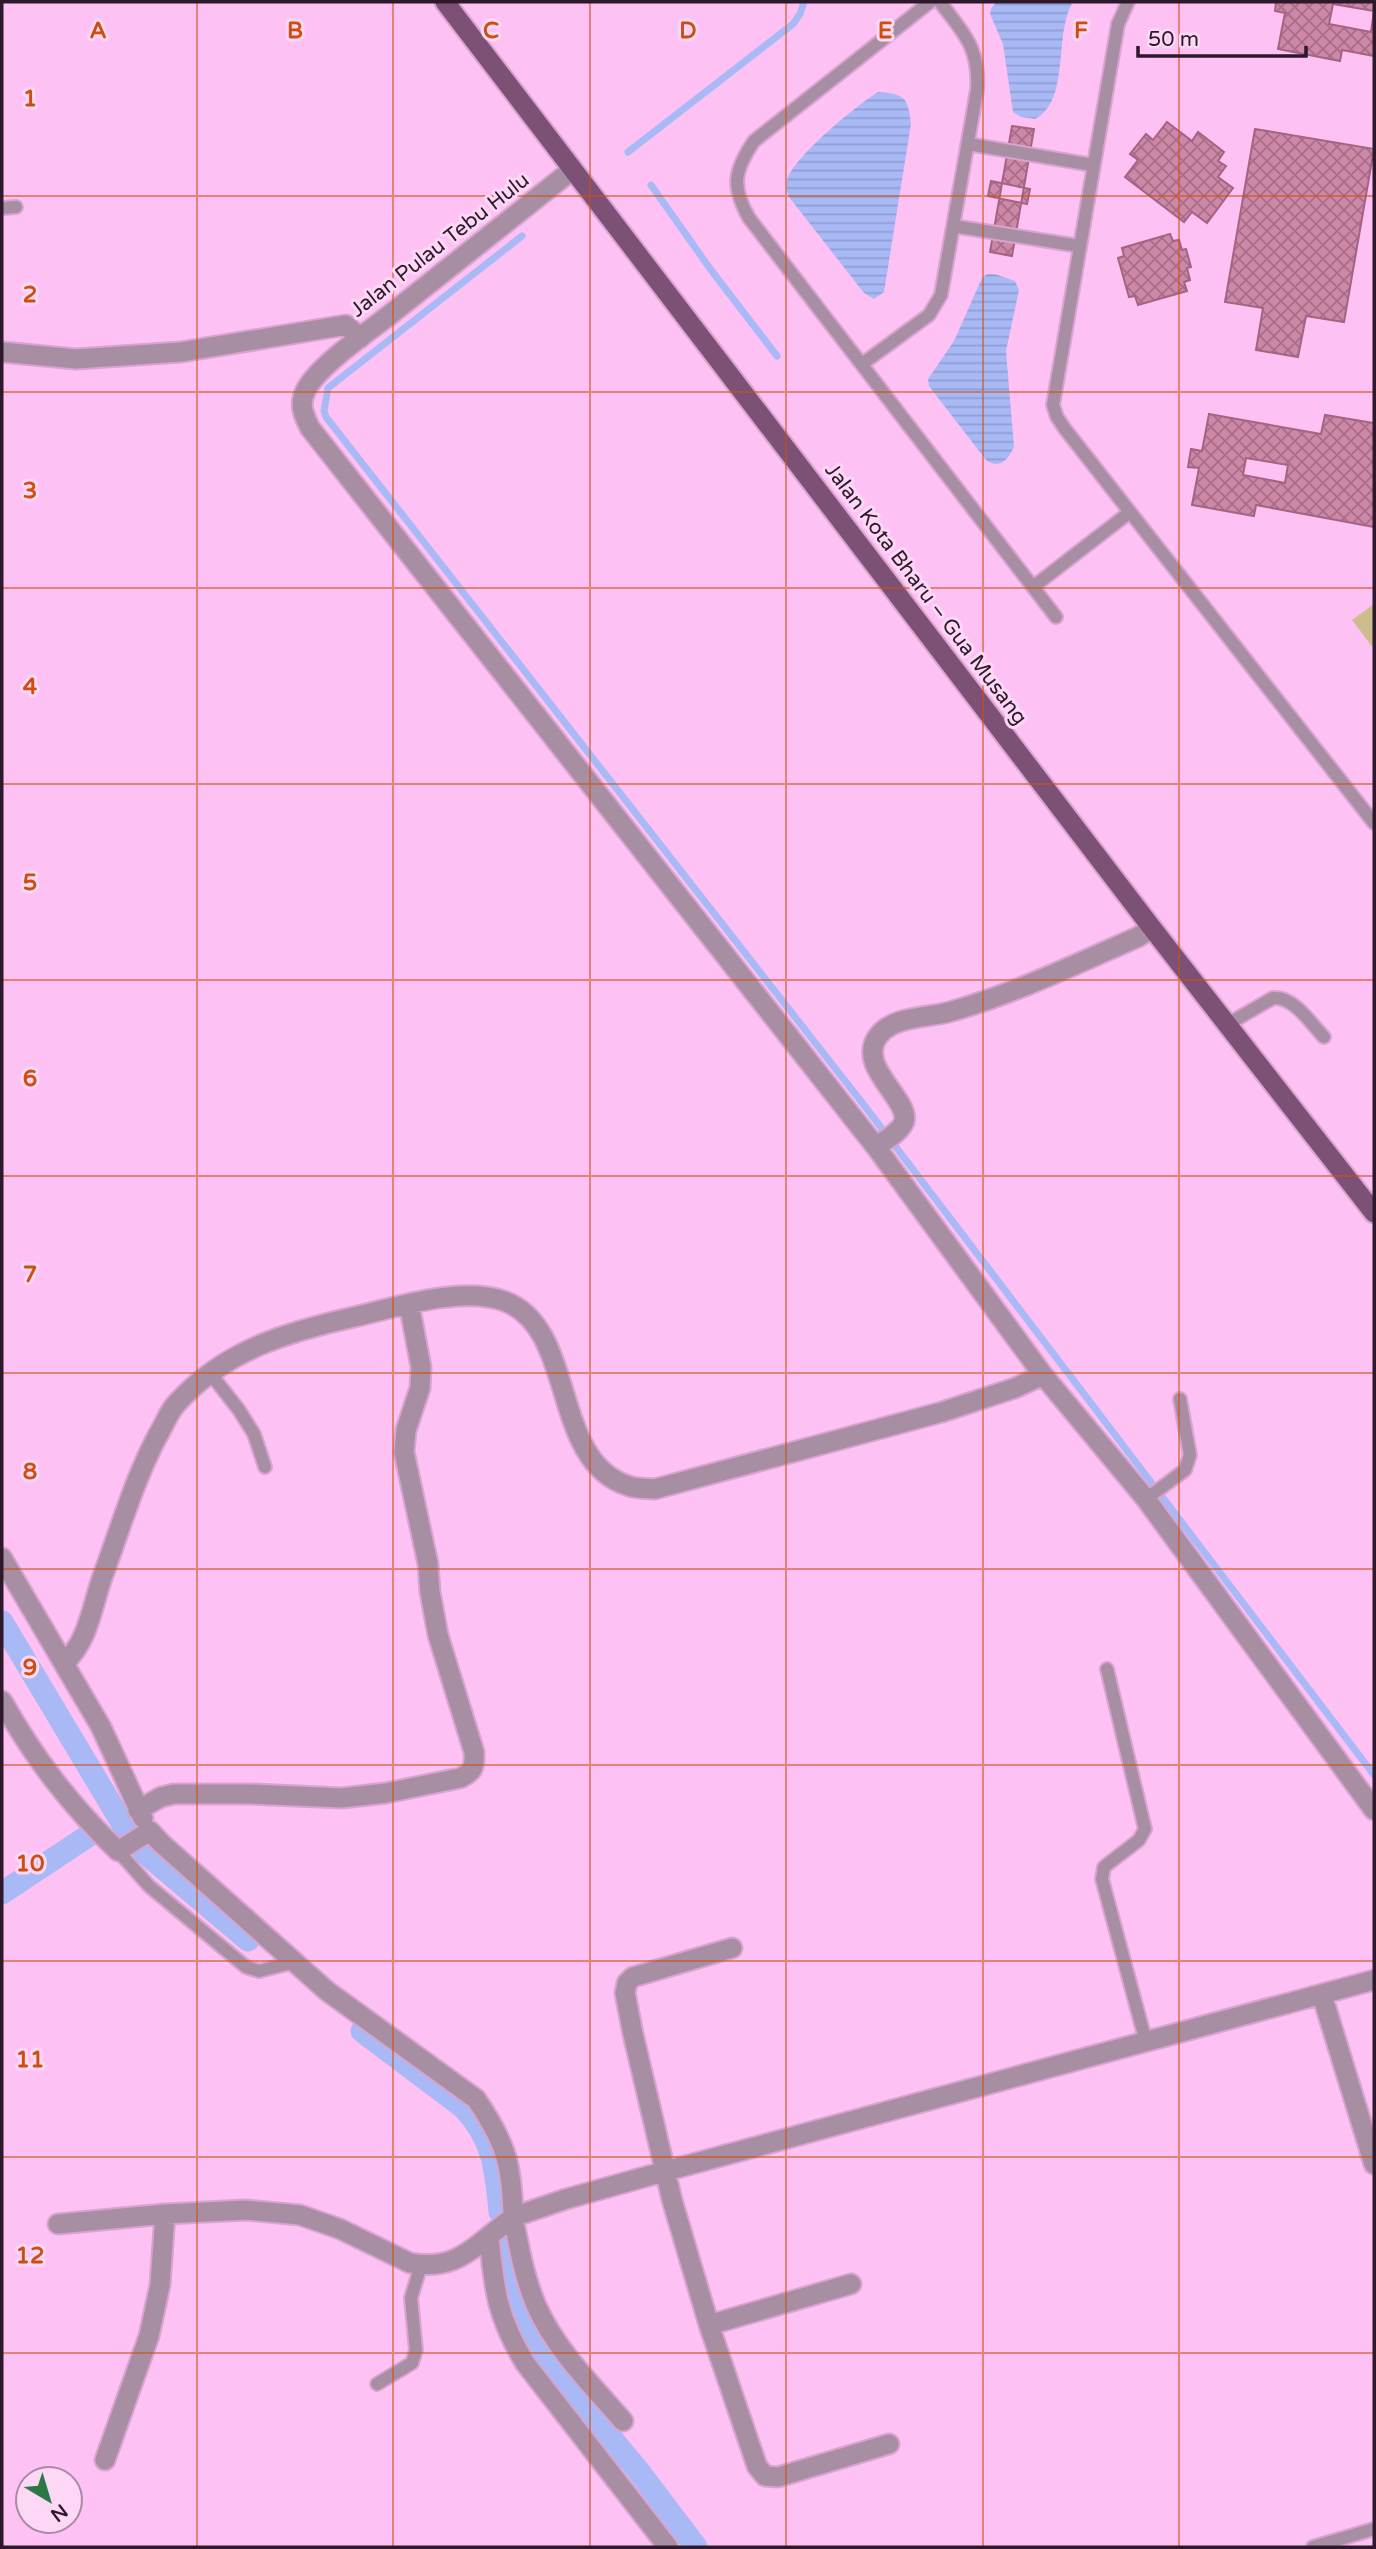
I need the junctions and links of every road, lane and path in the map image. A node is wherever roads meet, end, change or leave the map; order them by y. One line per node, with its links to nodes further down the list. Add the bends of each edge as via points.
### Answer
1 (445, 2): 7 (main road, Jalan Kota Bharu – Gua Musang)
2 (930, 2): 14 (lane, via 754,141 736,174 740,202 749,218)
3 (940, 2): 5 (lane, via 965,36 979,68)
4 (1128, 2): 6 (lane, via 1118,24)
5 (968, 144): 6 (lane); 10 (lane)
6 (1093, 165): 11 (lane)
7 (572, 170): 12 (street, Jalan Pulau Tebu Hulu); 19 (main road, Jalan Kota Bharu – Gua Musang)
8 (16, 207): 9 (lane)
9 (2, 208)
10 (953, 226): 11 (lane); 14 (lane, via 935,306)
11 (1079, 246): 15 (lane, via 1053,405 1065,429)
12 (360, 338): 13 (street, Jalan Pulau Tebu Hulu, via 346,325 181,352 76,359); 22 (street, via 307,388 301,404 310,428)
13 (2, 352)
14 (862, 364): 16 (lane)
15 (1130, 512): 16 (lane); 18 (lane)
16 (1033, 587): 17 (lane)
17 (1056, 617)
18 (1374, 823)
19 (1152, 928): 20 (main road, Jalan Kota Bharu – Gua Musang); 22 (street, via 1033,983 887,1028 874,1043 873,1055 905,1120)
20 (1228, 1024): 21 (lane, via 1280,997 1290,1001); 23 (main road, Jalan Kota Bharu – Gua Musang)
21 (1324, 1037)
22 (879, 1144): 26 (street)
23 (1374, 1213)
24 (409, 1304): 25 (street, via 299,1329 247,1349); 26 (street, via 460,1296 493,1297 515,1305 547,1345 591,1460 630,1487 680,1484 942,1412); 34 (street, via 421,1367 404,1452 438,1635 474,1752 471,1773 342,1798 174,1794)
25 (210, 1373): 28 (lane, via 254,1434); 31 (street, via 175,1404 153,1442 83,1637)
26 (1043, 1375): 29 (street)
27 (1180, 1399): 29 (lane, via 1190,1455 1185,1470)
28 (265, 1467)
29 (1149, 1497): 35 (street)
30 (2, 1558): 31 (street)
31 (64, 1663): 34 (street, via 101,1727)
32 (1107, 1670): 42 (lane, via 1145,1829 1139,1840 1104,1867 1102,1880)
33 (2, 1700): 37 (street, via 52,1781)
34 (138, 1810): 36 (street)
35 (1374, 1810)
36 (150, 1831): 37 (street); 39 (street)
37 (118, 1851): 39 (lane, via 149,1886 246,1967 259,1971)
38 (732, 1948): 44 (street, via 644,1972 627,1983 633,2034)
39 (295, 1962): 46 (street, via 327,1991 476,2099 510,2169)
40 (1374, 1980): 41 (street)
41 (1322, 1995): 42 (street); 43 (street)
42 (1146, 2042): 44 (street)
43 (1374, 2164)
44 (666, 2171): 46 (street); 51 (street)
45 (165, 2214): 47 (street); 49 (street, via 246,2210 300,2215); 55 (street, via 160,2285 149,2336)
46 (513, 2217): 48 (street); 53 (street, via 537,2308 554,2338)
47 (58, 2224)
48 (489, 2236): 49 (street, via 465,2256 439,2265); 57 (street, via 494,2288 511,2339)
49 (421, 2265): 52 (lane, via 411,2298 416,2350 412,2363)
50 (851, 2284): 51 (street)
51 (709, 2325): 54 (street, via 757,2466 765,2476 778,2477)
52 (377, 2384)
53 (623, 2421)
54 (889, 2444)
55 (105, 2460)
56 (1374, 2529): 58 (lane)
57 (668, 2547)
58 (1313, 2547)

